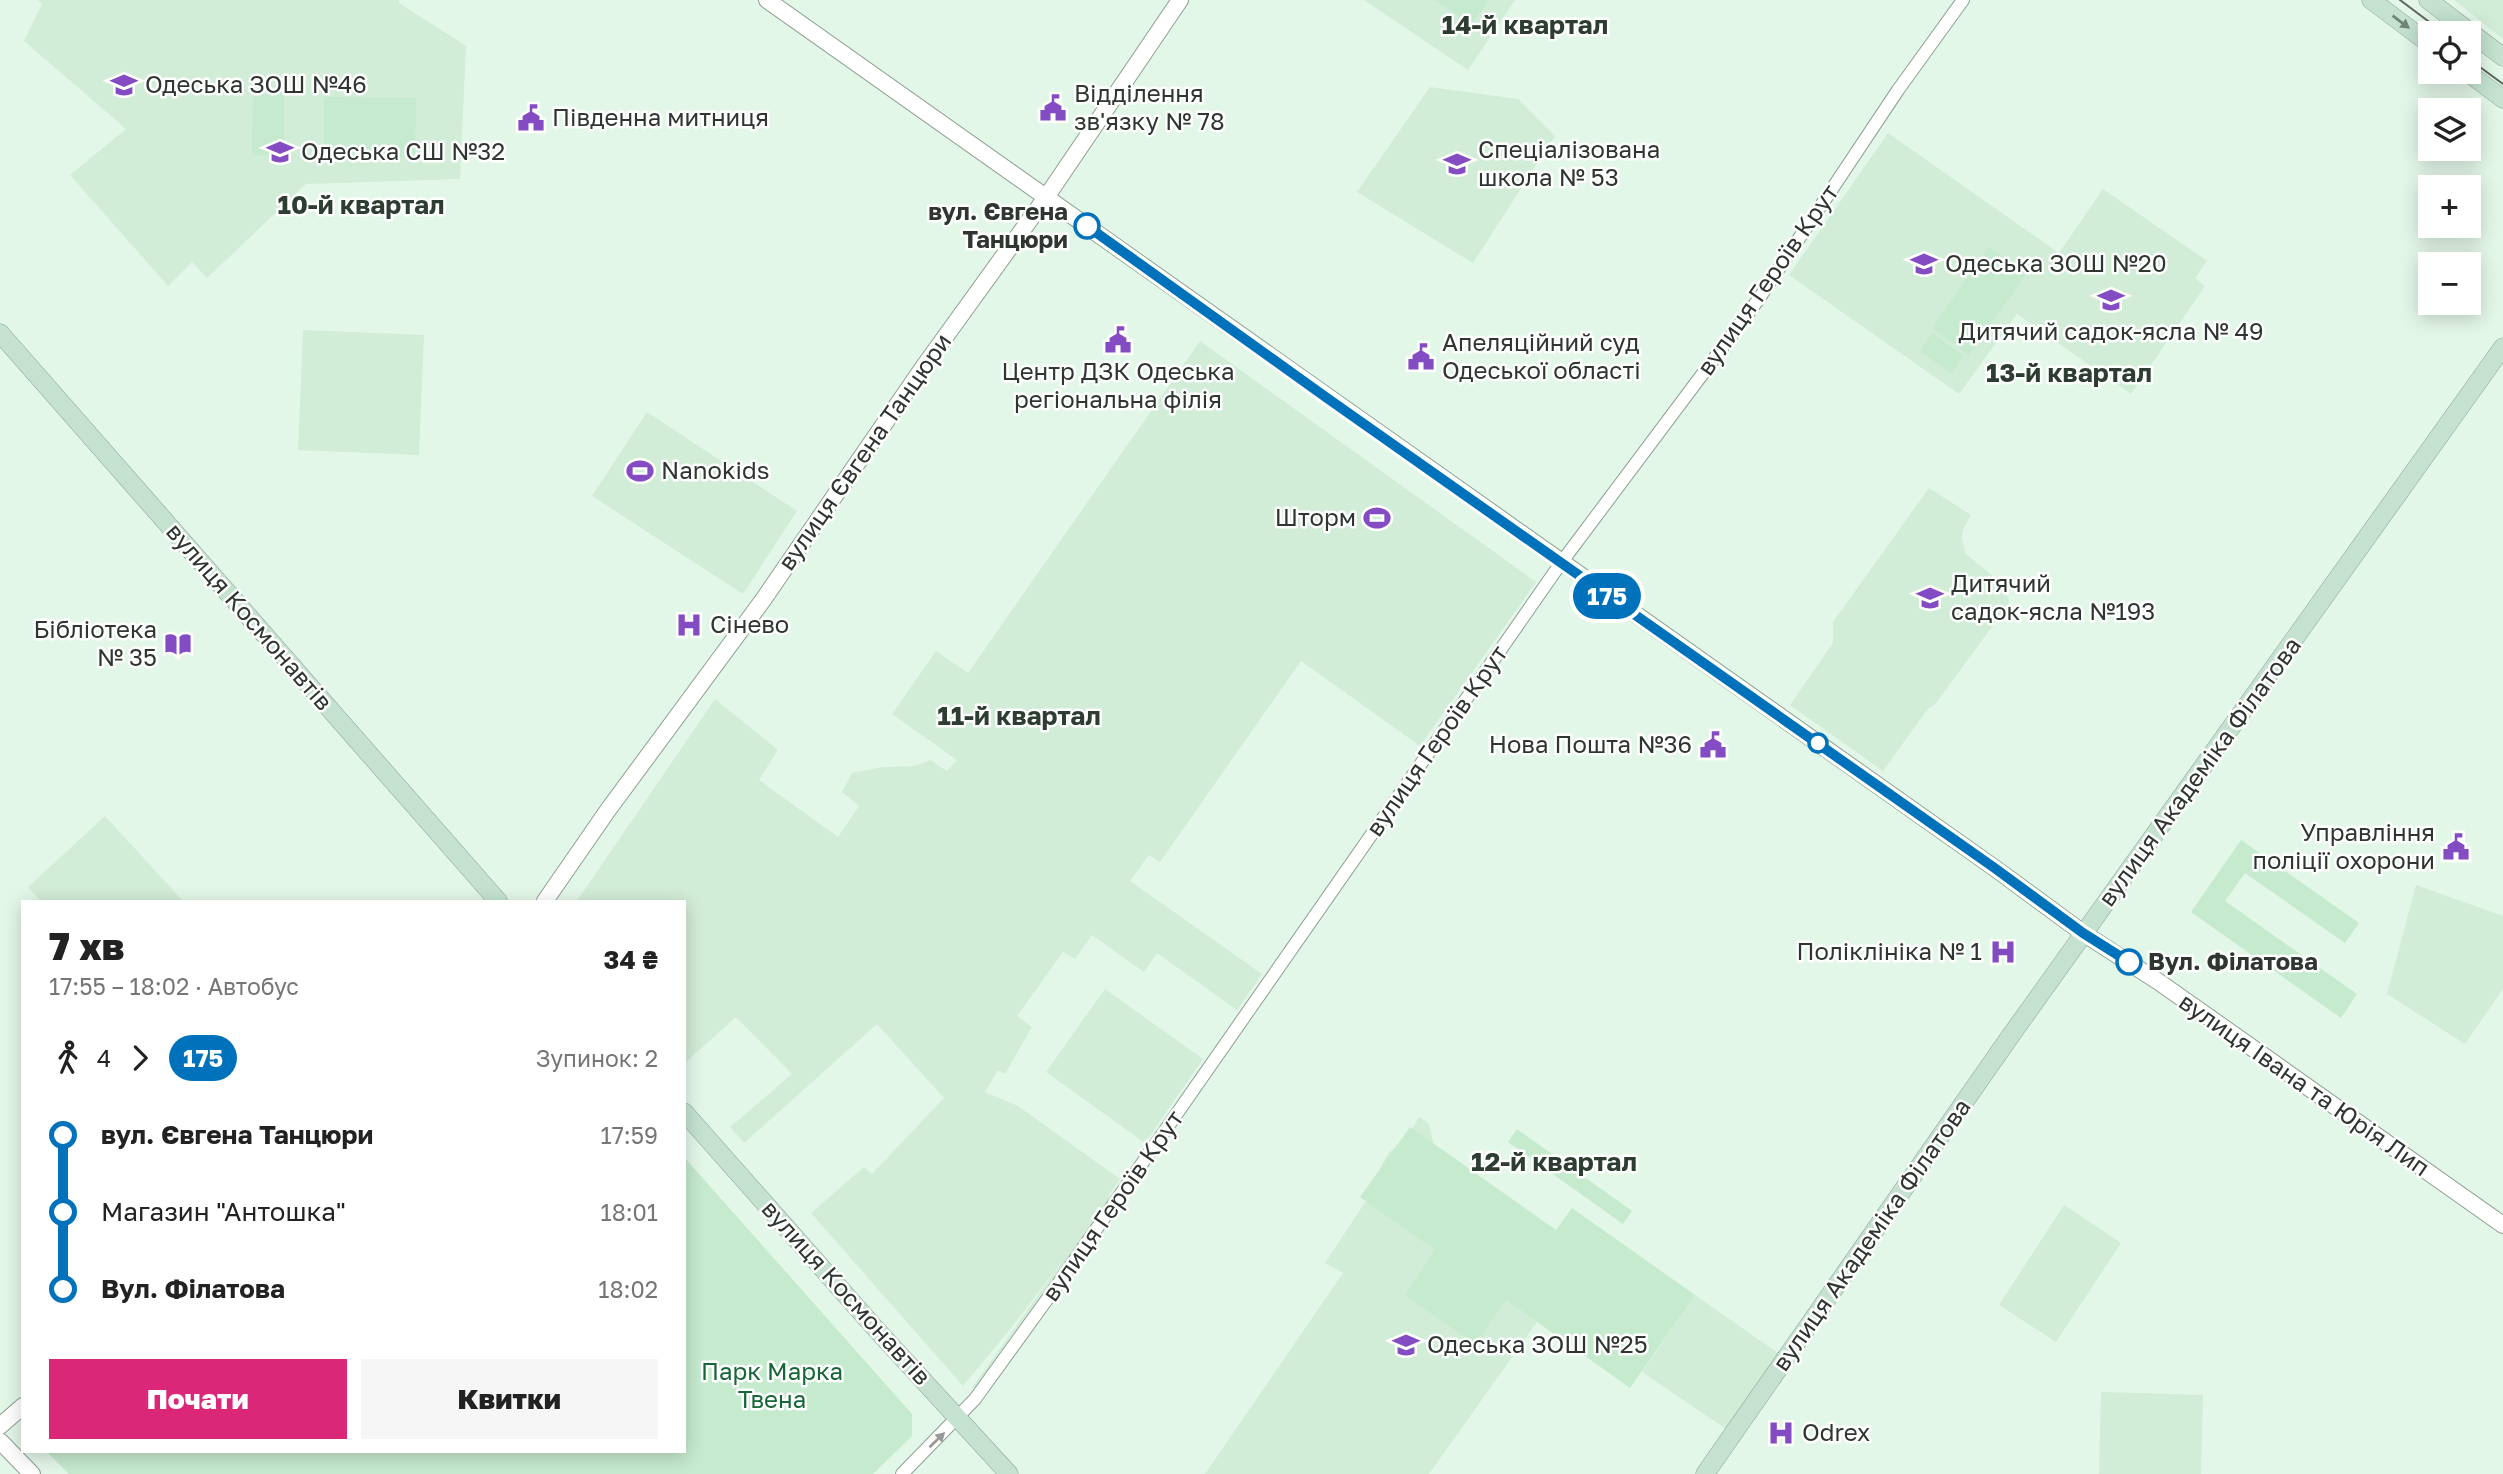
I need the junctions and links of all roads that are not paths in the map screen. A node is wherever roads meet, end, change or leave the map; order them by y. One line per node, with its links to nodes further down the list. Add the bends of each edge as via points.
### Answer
1 (767, 0): 10 (street, вулиця Івана та Юрія Лип)
2 (1180, 0): 10 (street, вулиця Євгена Танцюри)
3 (1964, 0): 13 (street, вулиця Героїв Крут, via 1758,300)
4 (2371, 0): 6 (main road, one-way to 6)
5 (2428, 0): 7 (main road)
6 (2418, 35)
7 (2503, 57)
8 (2481, 82): 9 (main road)
9 (2503, 99)
10 (1046, 196): 13 (street, вулиця Івана та Юрія Лип); 15 (street, вулиця Євгена Танцюри)
11 (0, 333): 14 (main road, вулиця Космонавтів)
12 (2503, 347): 16 (main road, вулиця Академіка Філатова)
13 (1561, 563): 16 (street, вулиця Івана та Юрія Лип); 20 (street, вулиця Героїв Крут, via 1107,1216)
14 (497, 900)
15 (546, 900)
16 (2083, 933): 18 (street, вулиця Івана та Юрія Лип); 26 (main road, вулиця Академіка Філатова)
17 (686, 1114): 20 (main road, вулиця Космонавтів)
18 (2503, 1225)
19 (21, 1408): 21 (street)
20 (959, 1417): 24 (street, вулиця Героїв Крут, one-way to 20); 25 (main road, вулиця Космонавтів)
21 (0, 1426)
22 (0, 1441): 23 (street)
23 (32, 1474)
24 (902, 1474)
25 (1009, 1474)
26 (1705, 1474)

